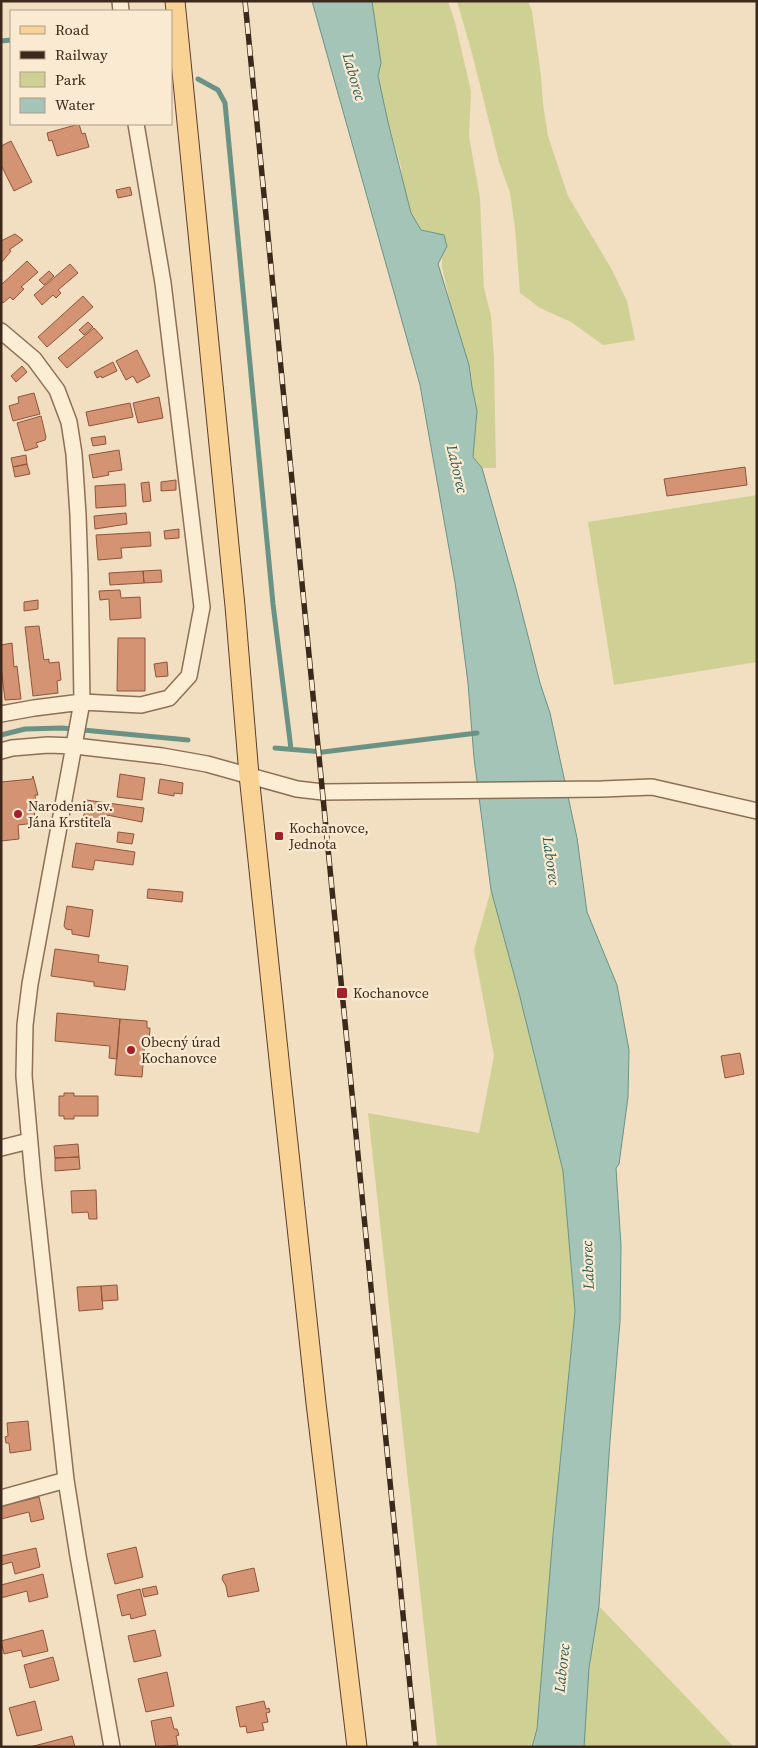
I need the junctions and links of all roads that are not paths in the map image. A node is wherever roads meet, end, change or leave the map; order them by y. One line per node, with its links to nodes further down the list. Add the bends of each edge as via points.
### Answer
1 (174, 1): 8 (main road)
2 (136, 125): 4 (street, via 163,283 202,607 188,676 170,698 141,706)
3 (1, 331): 4 (street, via 34,359 57,390 69,422 78,515)
4 (82, 702): 5 (street); 6 (street)
5 (1, 714)
6 (75, 741): 7 (street); 8 (street, via 207,764); 10 (street, via 25,1025 24,1076)
7 (1, 751)
8 (249, 775): 9 (street, via 296,789 323,792 652,787); 15 (main road, via 314,1383)
9 (757, 811)
10 (29, 1140): 11 (street); 12 (street)
11 (1, 1148)
12 (66, 1480): 13 (street); 14 (street)
13 (1, 1498)
14 (112, 1747)
15 (357, 1747)

